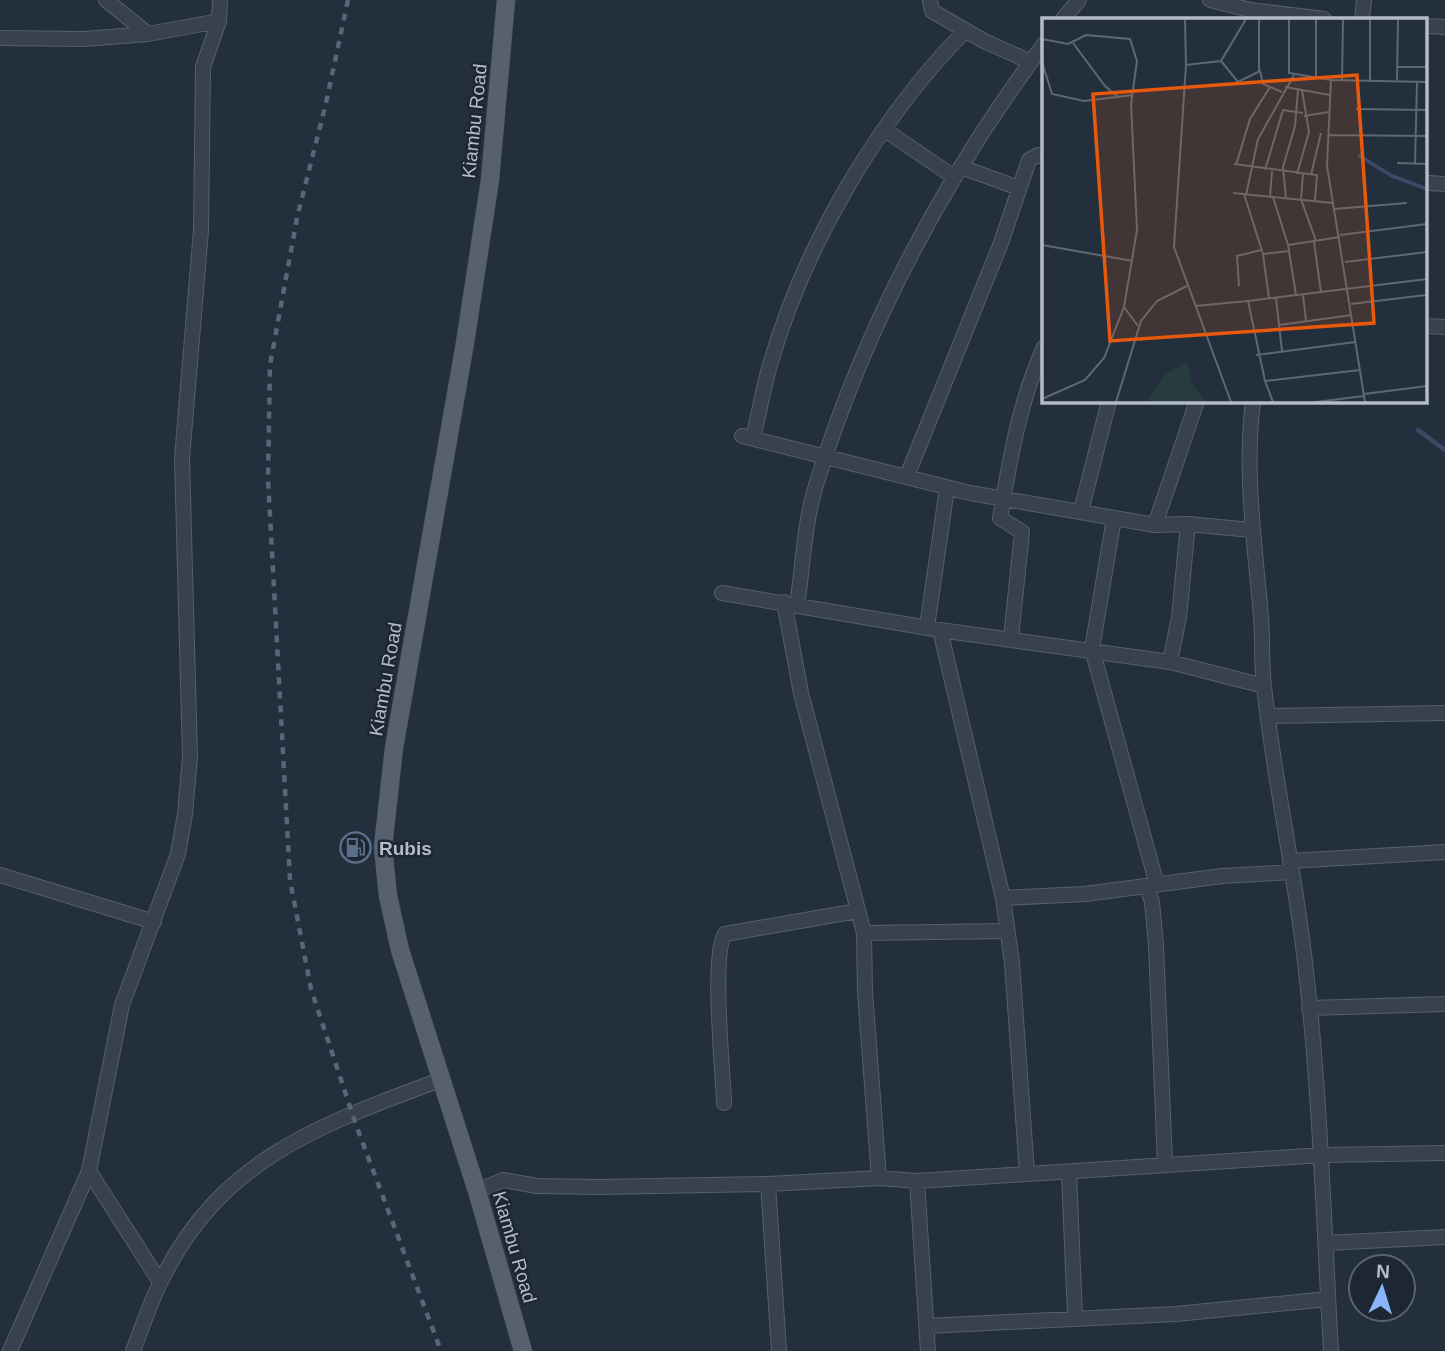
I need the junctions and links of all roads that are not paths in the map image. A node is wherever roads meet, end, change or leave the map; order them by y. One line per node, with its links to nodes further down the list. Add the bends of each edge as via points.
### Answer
1 (106, 0): 13 (street)
2 (220, 0): 11 (street)
3 (506, 0): 56 (main road, Kiambu Road, via 489,180 394,748 383,846 400,950)
4 (930, 0): 12 (street, via 933,11)
5 (1079, 0): 8 (street)
6 (1364, 0): 10 (street)
7 (1215, 1): 9 (street)
8 (1064, 18)
9 (1299, 18)
10 (1362, 18)
11 (219, 21): 13 (street); 51 (street, via 203,67 201,230 183,458 190,770 178,854)
12 (965, 31): 16 (street); 17 (street, via 934,63)
13 (148, 34): 14 (street)
14 (0, 38)
15 (1042, 47): 16 (street)
16 (1031, 62): 19 (street)
17 (886, 130): 19 (street); 27 (street, via 845,193 793,300 747,437)
18 (1042, 156): 22 (street, via 1029,160)
19 (957, 172): 22 (street); 27 (street, via 883,308)
20 (1429, 183): 21 (street)
21 (1445, 184)
22 (1019, 188): 28 (street)
23 (1042, 352): 30 (street, via 1016,427)
24 (1109, 402): 31 (street)
25 (1197, 402): 34 (street)
26 (1253, 402): 35 (street, via 1248,479)
27 (826, 457): 28 (street); 37 (street)
28 (907, 477): 29 (street)
29 (947, 488): 30 (street); 38 (street)
30 (1003, 497): 31 (street); 39 (street, via 1000,518 1022,531)
31 (1081, 511): 32 (street)
32 (1114, 518): 34 (street); 40 (street)
33 (1188, 524): 34 (street); 35 (street); 41 (street)
34 (1155, 525)
35 (1251, 530): 42 (street)
36 (722, 593): 37 (street)
37 (791, 604): 38 (street); 50 (street, via 801,693)
38 (934, 629): 39 (street); 49 (street)
39 (1011, 638): 40 (street)
40 (1092, 649): 41 (street); 48 (street)
41 (1170, 662): 42 (street)
42 (1264, 686): 44 (street)
43 (1445, 713): 44 (street)
44 (1269, 716): 46 (street)
45 (1445, 852): 46 (street)
46 (1291, 866): 48 (street); 55 (street)
47 (0, 875): 51 (street)
48 (1152, 885): 49 (street); 60 (street)
49 (1003, 898): 52 (street)
50 (857, 911): 53 (street); 57 (street, via 725,934 720,942)
51 (154, 922): 61 (street, via 122,1005)
52 (1007, 931): 53 (street); 62 (street)
53 (864, 933): 64 (street, via 864,992)
54 (1445, 1004): 55 (street)
55 (1309, 1008): 59 (street)
56 (440, 1080): 67 (main road, Kiambu Road); 70 (street, via 329,1122 272,1153 210,1209)
57 (724, 1102)
58 (1445, 1153): 59 (street)
59 (1323, 1155): 60 (street); 69 (street)
60 (1165, 1164): 63 (street)
61 (89, 1171): 70 (street); 74 (street)
62 (1027, 1173): 63 (street); 65 (street)
63 (1069, 1174): 72 (street)
64 (879, 1178): 65 (street); 66 (street)
65 (917, 1181): 73 (street)
66 (768, 1184): 67 (street, via 600,1187 537,1186 503,1180); 77 (street)
67 (477, 1191): 76 (main road, Kiambu Road)
68 (1445, 1237): 69 (street)
69 (1326, 1243): 71 (street)
70 (160, 1282): 75 (street)
71 (1328, 1299): 72 (street, via 1256,1308); 79 (street)
72 (1075, 1316): 73 (street)
73 (927, 1326): 78 (street)
74 (10, 1351)
75 (133, 1351)
76 (523, 1351)
77 (779, 1351)
78 (928, 1351)
79 (1331, 1351)

